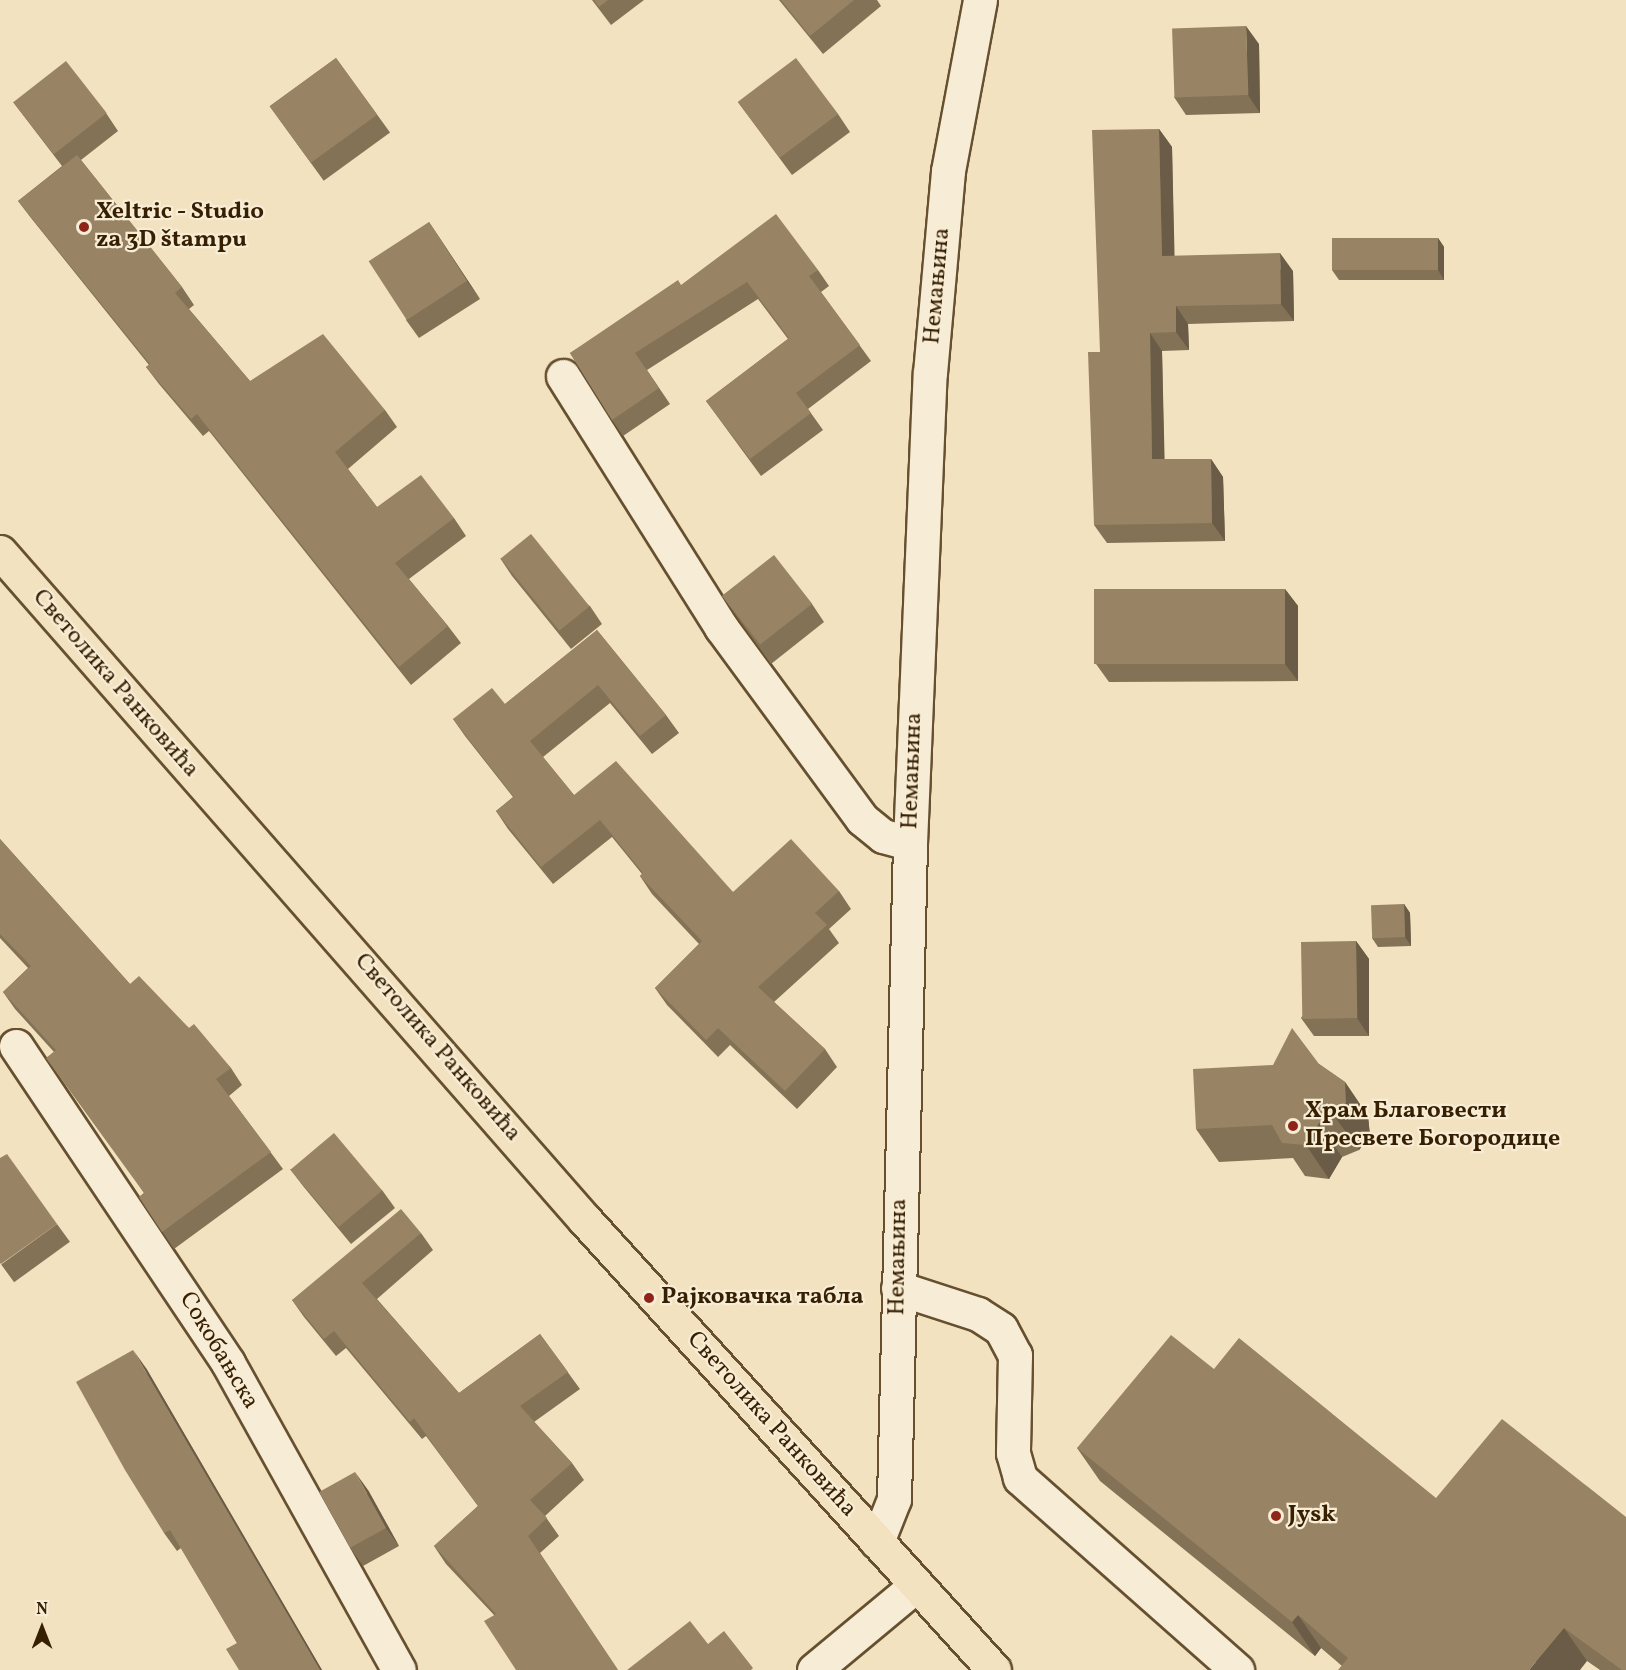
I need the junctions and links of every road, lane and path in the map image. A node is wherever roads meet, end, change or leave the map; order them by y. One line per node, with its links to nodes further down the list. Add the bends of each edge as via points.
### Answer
1 (980, 0): 4 (street, Немањина, via 948,171 930,373)
2 (563, 376): 4 (street, via 720,627 862,819 883,836)
3 (0, 552): 7 (main road, Светолика Ранковића, via 585,1220)
4 (910, 843): 6 (street, Немањина)
5 (16, 1046): 9 (street, Сокобањска, via 228,1363)
6 (898, 1287): 7 (street, Немањина, via 894,1499); 12 (street, via 978,1314 1001,1329 1015,1355 1013,1453 1020,1478)
7 (877, 1542): 8 (main road, Светолика Ранковића)
8 (915, 1586): 10 (street); 11 (main road, Светолика Ранковића)
9 (399, 1670)
10 (814, 1670)
11 (994, 1670)
12 (1237, 1670)

